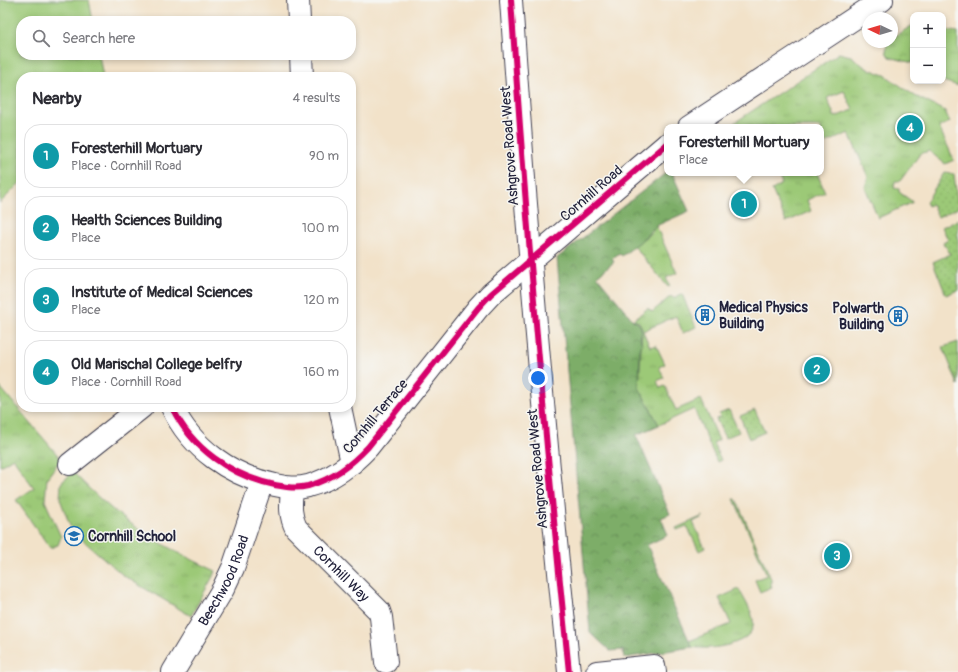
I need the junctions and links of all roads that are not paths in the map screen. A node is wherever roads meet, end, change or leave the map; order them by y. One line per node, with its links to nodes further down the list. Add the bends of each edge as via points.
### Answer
1 (298, 0): 4 (street)
2 (511, 0): 9 (street, Ashgrove Road West)
3 (882, 0): 7 (street)
4 (299, 16)
5 (301, 60): 6 (street)
6 (302, 72)
7 (694, 124)
8 (664, 147): 9 (street, Cornhill Road)
9 (531, 260): 13 (street, Cornhill Terrace, via 478,308 368,447); 19 (street, Ashgrove Road West)
10 (136, 412): 14 (street)
11 (175, 412): 15 (street, Cornhill Terrace, via 191,436 208,454 229,469)
12 (341, 412): 13 (street)
13 (352, 463): 16 (street, Cornhill Terrace, via 323,481)
14 (70, 464)
15 (262, 482): 16 (street, Cornhill Terrace); 18 (street, Beechwood Road, via 233,568)
16 (292, 488): 17 (street, Cornhill Way, via 291,518 296,528 379,611)
17 (386, 662)
18 (173, 672)
19 (569, 672)
20 (597, 672): 21 (street, via 654,666)
21 (655, 672)

